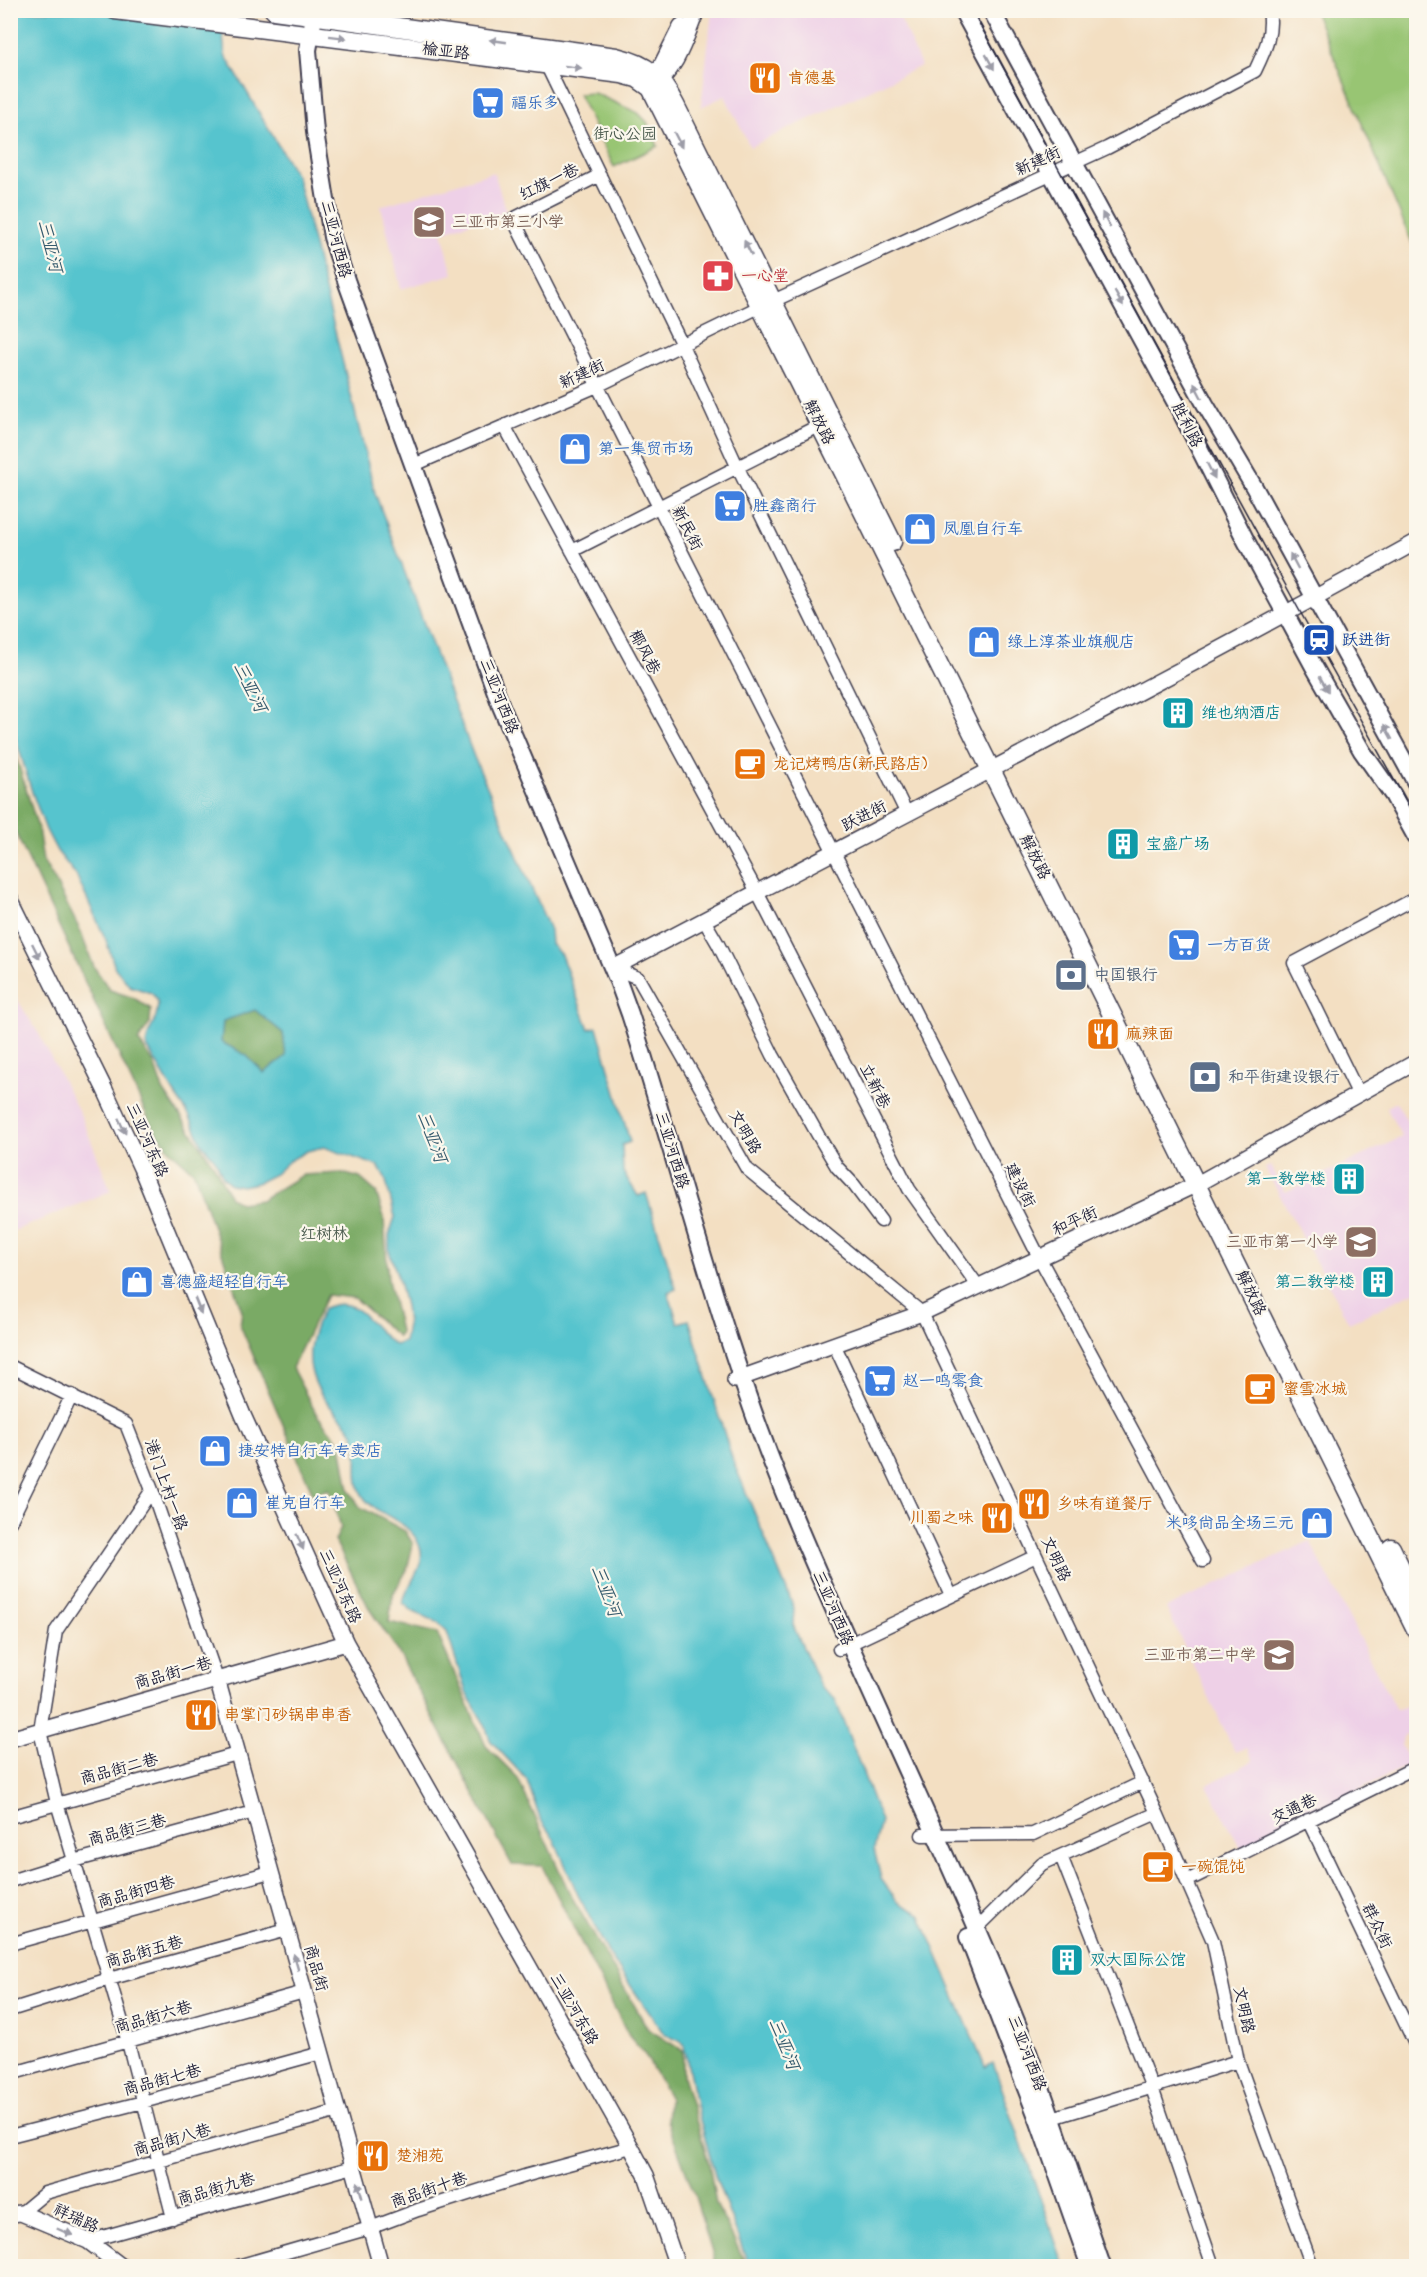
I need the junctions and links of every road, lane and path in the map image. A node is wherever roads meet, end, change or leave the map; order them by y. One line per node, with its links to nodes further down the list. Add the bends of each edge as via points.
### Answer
1 (116, 10): 8 (main road, 榆亚路, via 238,25)
2 (274, 10): 8 (main road, 榆亚路)
3 (688, 10): 10 (street)
4 (697, 10): 10 (street, via 680,53)
5 (962, 10): 12 (main road, 胜利路, one-way to 12)
6 (991, 10): 11 (main road, 胜利路)
7 (1269, 10): 11 (street, 新建街, via 1272,27 1255,71)
8 (308, 24): 9 (main road, 榆亚路, one-way to 9); 10 (main road, 榆亚路, one-way to 8, via 641,65 616,57); 20 (main road, 三亚河西路, via 315,132 332,237); 47 (main road, 三亚河西路, via 299,51 301,95 319,208 338,281 491,700 606,971)
9 (546, 64): 10 (main road, 榆亚路, one-way to 10); 13 (street)
10 (656, 82): 15 (main road, 解放路)
11 (1075, 162): 12 (street, 新建街); 25 (main road, 胜利路, one-way to 11)
12 (1051, 173): 15 (street, 新建街); 26 (main road, 胜利路, one-way to 26)
13 (600, 175): 14 (street, 红旗一巷); 16 (street)
14 (513, 219): 17 (street, 新民街)
15 (767, 303): 16 (street, 新建街); 18 (main road, 解放路); 28 (main road, 解放路)
16 (681, 343): 17 (street, 新建街); 21 (street)
17 (597, 386): 19 (street, 新建街); 22 (street, 新民街)
18 (820, 424): 21 (street); 28 (main road, 解放路)
19 (505, 427): 20 (street, 新建街); 24 (street, 椰风巷)
20 (414, 465): 37 (main road, 三亚河西路, via 501,706)
21 (737, 466): 22 (street); 30 (street)
22 (657, 506): 24 (street); 32 (street, 新民街)
23 (1416, 542): 25 (street, 跃进街)
24 (572, 551): 33 (street, 椰风巷)
25 (1314, 598): 26 (street, 跃进街); 27 (main road, 胜利路, one-way to 25)
26 (1285, 614): 28 (street, 跃进街); 31 (main road, 胜利路, one-way to 31, via 1362,751)
27 (1412, 764): 29 (main road, 胜利路)
28 (997, 768): 30 (street, 跃进街); 40 (main road, 解放路)
29 (1416, 783)
30 (907, 814): 32 (street, 跃进街)
31 (1416, 837)
32 (832, 852): 33 (street, 跃进街); 42 (street, 建设街)
33 (757, 892): 36 (street, 跃进街); 43 (street, 立新巷, via 909,1189)
34 (10, 898): 56 (street, 三亚河东路, one-way to 56, via 141,1168 243,1415)
35 (1416, 898): 39 (street, via 1294,963)
36 (704, 920): 37 (street, 跃进街); 41 (street, via 818,1135 837,1167)
37 (613, 968): 44 (street, 文明路, via 638,978 747,1169); 47 (main road, 三亚河西路, via 649,1071)
38 (1416, 1062): 39 (street, 和平街)
39 (1359, 1095): 40 (street, 和平街)
40 (1202, 1181): 42 (street, 和平街); 54 (main road, 解放路); 55 (main road, 解放路)
41 (881, 1221)
42 (1039, 1257): 43 (street, 和平街); 52 (street, 建设街)
43 (978, 1286): 44 (street, 和平街)
44 (922, 1313): 45 (street, 和平街); 51 (street, 文明路)
45 (834, 1344): 47 (street, 和平街); 53 (street)
46 (10, 1366): 48 (street, 港门上村一路)
47 (738, 1379): 57 (main road, 三亚河西路)
48 (72, 1395): 49 (street, 港门上村一路, via 126,1424); 50 (street)
49 (152, 1490): 58 (street, 港门上村一路); 59 (street, via 56,1631)
50 (10, 1522)
51 (1036, 1556): 53 (street); 63 (street, 文明路)
52 (1203, 1561)
53 (951, 1595): 57 (street)
54 (1416, 1600)
55 (1416, 1629)
56 (346, 1643): 58 (street, 商品街一巷); 92 (street, 三亚河东路)
57 (844, 1647): 69 (main road, 三亚河西路)
58 (217, 1679): 59 (street, 商品街一巷); 61 (street, 商品街)
59 (40, 1731): 60 (street, 商品街一巷); 64 (street)
60 (10, 1739)
61 (237, 1754): 64 (street, 商品街二巷); 65 (street, 商品街)
62 (1416, 1767): 68 (street, 交通巷)
63 (1143, 1782): 66 (street, 文明路); 69 (street, via 1033,1834)
64 (57, 1803): 67 (street, 商品街二巷); 71 (street)
65 (254, 1812): 71 (street, 商品街三巷); 72 (street, 商品街)
66 (1157, 1813): 70 (street); 74 (street, 文明路)
67 (10, 1817)
68 (1308, 1820): 74 (street, 交通巷); 83 (street, 群众街)
69 (929, 1835): 77 (main road, 三亚河西路)
70 (1061, 1856): 77 (street, via 1042,1864); 87 (street)
71 (74, 1862): 73 (street, 商品街三巷); 75 (street)
72 (270, 1872): 75 (street, 商品街四巷); 76 (street, 商品街)
73 (10, 1881)
74 (1187, 1881): 85 (street, 文明路, via 1213,1941)
75 (92, 1922): 78 (street, 商品街四巷); 79 (street)
76 (287, 1930): 79 (street, 商品街五巷); 80 (street, 商品街, one-way to 76)
77 (973, 1933): 90 (main road, 三亚河西路, via 1020,2033)
78 (10, 1944)
79 (109, 1979): 81 (street, 商品街五巷); 82 (street)
80 (304, 1992): 82 (street, 商品街六巷); 84 (street, 商品街)
81 (10, 2010)
82 (128, 2042): 86 (street, 商品街六巷); 88 (street)
83 (1416, 2046)
84 (321, 2053): 88 (street, 商品街七巷); 89 (street, 商品街)
85 (1238, 2061): 87 (street); 106 (street, 文明路)
86 (10, 2074)
87 (1152, 2088): 90 (street); 105 (street)
88 (143, 2102): 91 (street, 商品街七巷); 93 (street)
89 (338, 2111): 93 (street, 商品街八巷); 94 (street, 商品街)
90 (1045, 2120): 103 (main road, 三亚河西路); 104 (main road, 三亚河西路)
91 (10, 2136)
92 (631, 2147): 97 (street, 商品街十巷, via 528,2175); 102 (street, 三亚河东路, via 646,2175)
93 (158, 2161): 95 (street, 商品街八巷, via 45,2193); 96 (street)
94 (353, 2167): 96 (street, 商品街九巷); 97 (street, 商品街, one-way to 94)
95 (16, 2214): 98 (street, 祥瑞路, one-way to 98)
96 (172, 2218): 98 (street, 商品街九巷)
97 (370, 2228): 100 (street, 商品街十巷); 101 (street, 商品街)
98 (88, 2241): 99 (street, 祥瑞路)
99 (121, 2266)
100 (238, 2266)
101 (381, 2266)
102 (677, 2266)
103 (1090, 2266)
104 (1102, 2266)
105 (1213, 2266)
106 (1312, 2266)

